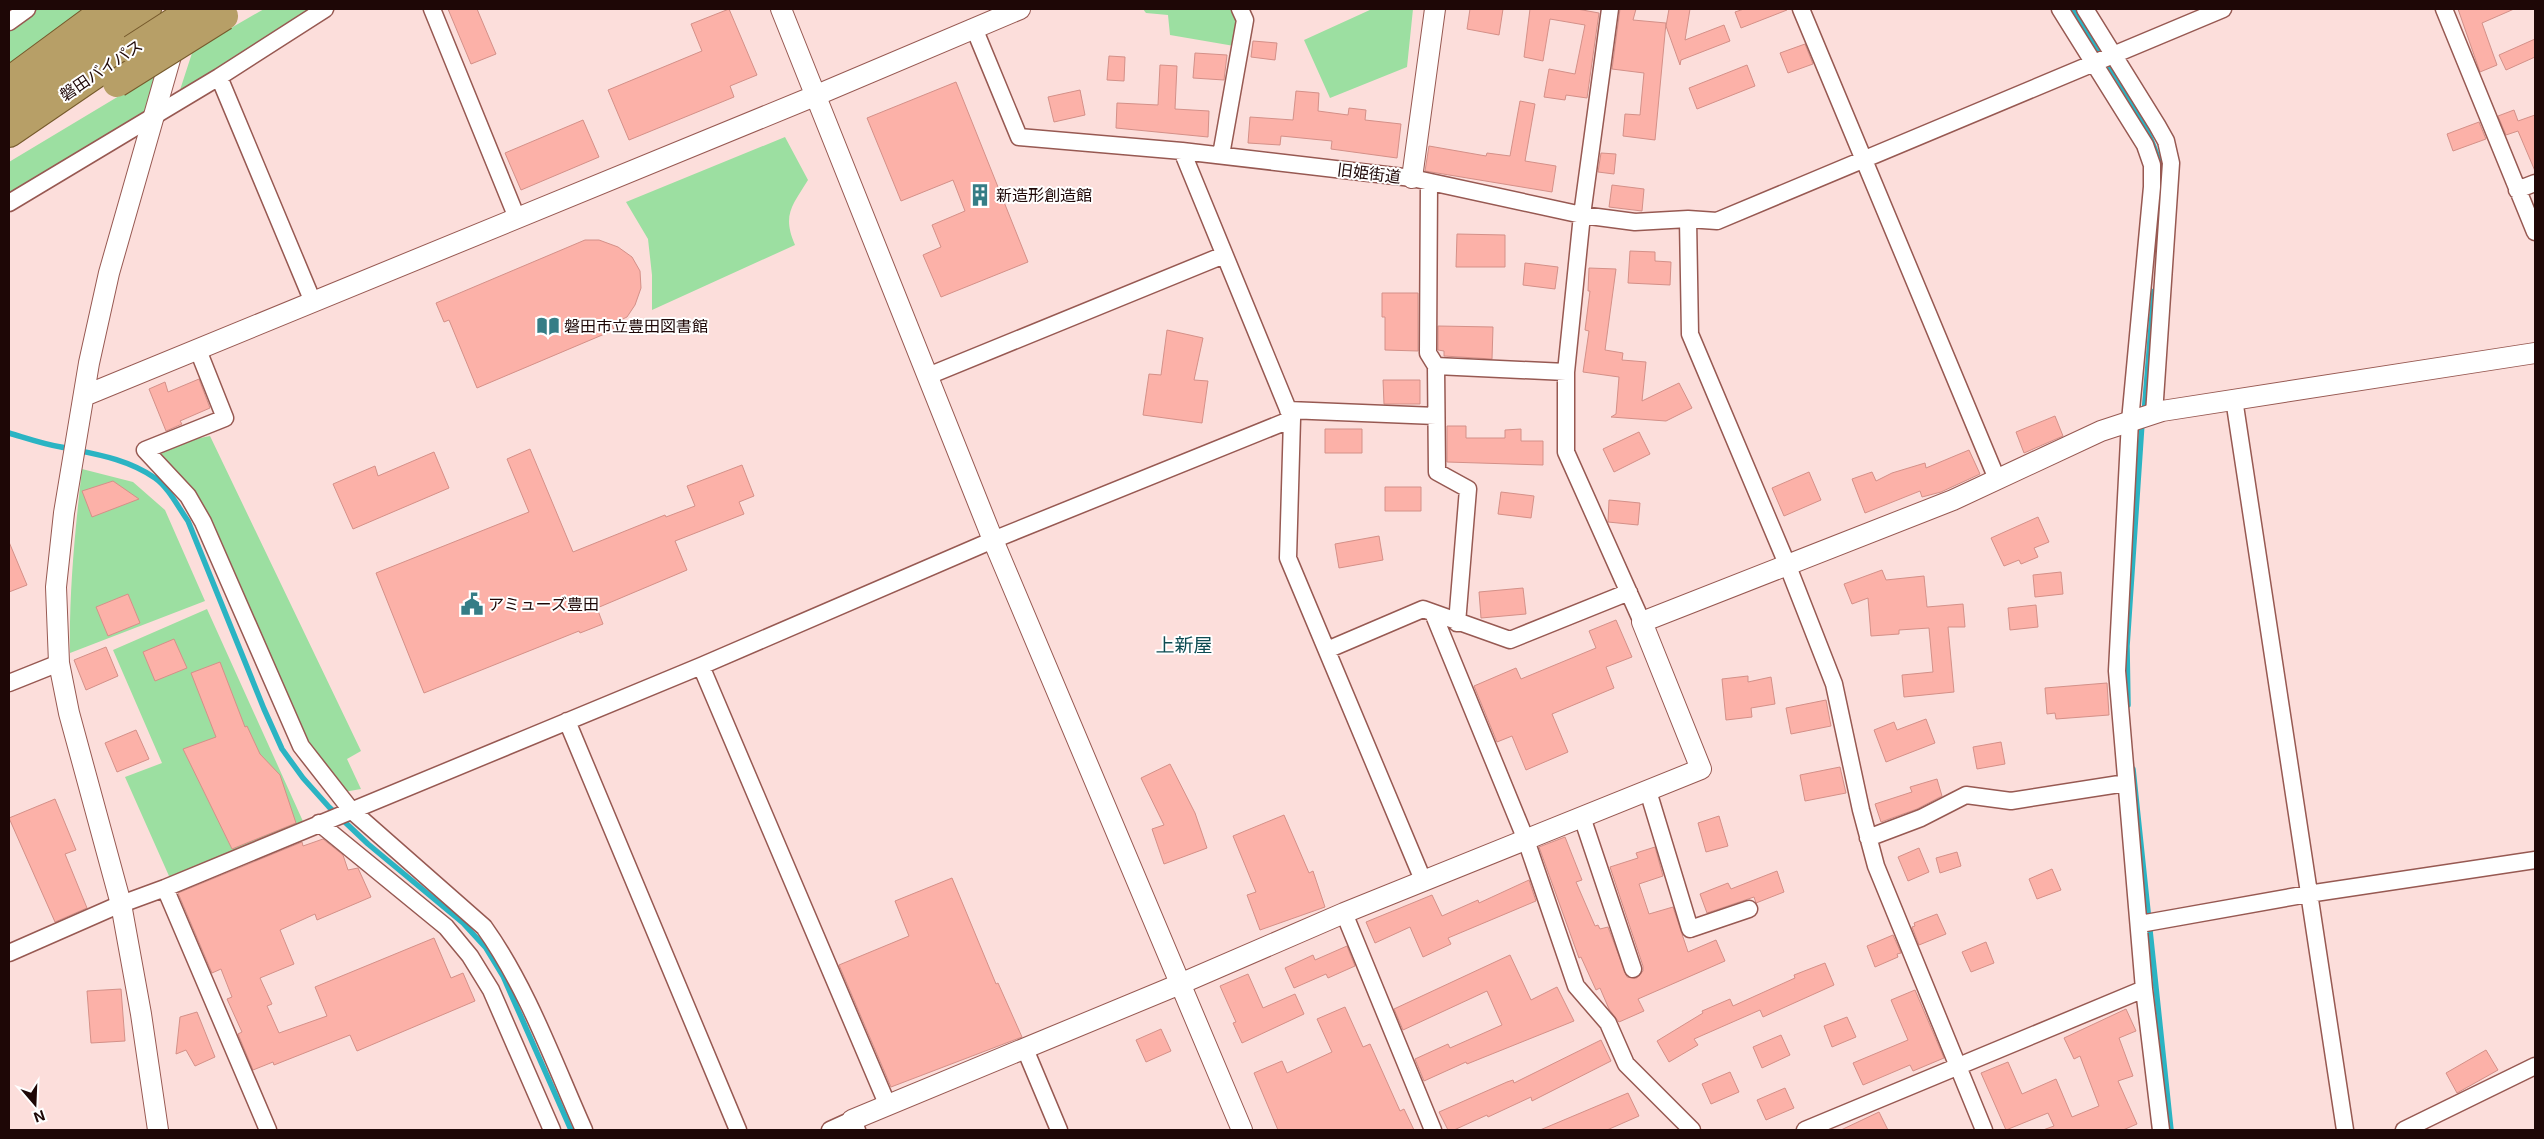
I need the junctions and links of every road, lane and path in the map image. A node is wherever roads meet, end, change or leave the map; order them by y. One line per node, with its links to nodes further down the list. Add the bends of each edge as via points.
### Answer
1 (26, 9): 17 (street)
2 (184, 9): 26 (street)
3 (194, 9): 18 (highway, 磐田バイパス, bridge)
4 (325, 9): 22 (street)
5 (432, 9): 37 (street)
6 (781, 9): 24 (street)
7 (1020, 9): 19 (street)
8 (1240, 9): 30 (street, via 1244,20)
9 (1435, 9): 32 (street)
10 (1610, 9): 36 (street)
11 (1801, 9): 31 (street)
12 (2060, 9): 21 (street)
13 (2085, 9): 20 (street)
14 (2224, 9): 20 (street)
15 (2444, 9): 34 (street)
16 (230, 12): 29 (highway, bridge)
17 (9, 22)
18 (128, 22): 23 (highway); 25 (highway, 磐田バイパス); 27 (highway, 磐田バイパス)
19 (974, 28): 24 (street); 28 (street, 旧姫街道, via 1019,137)
20 (2113, 54): 21 (street); 50 (street, via 2161,133 2171,164)
21 (2094, 62): 31 (street); 52 (street, via 2145,146 2152,165)
22 (219, 77): 26 (street); 41 (street)
23 (9, 82)
24 (817, 95): 37 (street); 46 (street)
25 (9, 103)
26 (155, 115): 35 (street); 47 (street, via 109,273)
27 (9, 133)
28 (1182, 151): 30 (street, 旧姫街道); 40 (street)
29 (9, 154)
30 (1221, 155): 32 (street, 旧姫街道)
31 (1864, 161): 38 (street, 旧姫街道, via 1717,221); 53 (street)
32 (1420, 180): 36 (street, 旧姫街道); 44 (street, via 1428,353)
33 (2535, 183): 34 (street)
34 (2518, 190): 39 (street)
35 (9, 203)
36 (1582, 215): 38 (street, 旧姫街道, via 1635,222); 45 (street)
37 (518, 218): 41 (street)
38 (1688, 220): 55 (street, via 1690,334)
39 (2535, 232)
40 (1224, 255): 46 (street); 49 (street)
41 (313, 302): 42 (street)
42 (198, 350): 47 (street); 67 (street, via 225,418 145,450 188,496 301,746)
43 (2535, 353): 48 (street)
44 (1436, 366): 45 (street); 51 (street)
45 (1566, 372): 56 (street, via 1566,452)
46 (928, 376): 54 (street)
47 (84, 396): 61 (street, via 58,554 56,623)
48 (2234, 399): 50 (street); 75 (street)
49 (1290, 414): 51 (street); 54 (street); 60 (street, via 1288,558)
50 (2154, 414): 52 (street)
51 (1436, 416): 59 (street, via 1436,472 1468,489)
52 (2130, 421): 53 (street, via 2101,430); 65 (street, via 2117,670)
53 (1997, 479): 55 (street, via 1870,534)
54 (993, 540): 62 (street); 82 (street)
55 (1787, 564): 58 (street); 70 (street, via 1834,684)
56 (1629, 592): 58 (street); 59 (street, via 1510,640)
57 (1433, 613): 59 (street); 60 (street, via 1423,609); 71 (street)
58 (1642, 622): 66 (street, via 1701,769)
59 (1457, 623)
60 (1327, 650): 73 (street)
61 (59, 663): 63 (street); 76 (street, via 69,713)
62 (701, 666): 64 (street); 87 (street)
63 (9, 683)
64 (567, 721): 67 (street); 93 (street)
65 (2126, 783): 70 (street, via 2011,800 1966,795 1921,818); 79 (street)
66 (1648, 791): 68 (street); 77 (street, via 1690,929)
67 (351, 810): 69 (street); 92 (street, via 459,903 495,942 516,979)
68 (1582, 817): 71 (street); 81 (street)
69 (319, 823): 74 (street); 91 (street, via 446,927 470,956 491,990)
70 (1868, 838): 85 (street, via 1876,866)
71 (1526, 840): 73 (street); 98 (street, via 1576,986 1608,1023 1626,1064)
72 (2535, 860): 75 (street)
73 (1424, 880): 78 (street)
74 (165, 888): 76 (street); 90 (street)
75 (2308, 894): 79 (street); 102 (street)
76 (121, 904): 80 (street); 89 (street)
77 (1749, 909)
78 (1344, 913): 82 (street); 97 (street)
79 (2140, 924): 83 (street)
80 (9, 953)
81 (1633, 969)
82 (1180, 984): 84 (street); 96 (street)
83 (2144, 989): 85 (street); 101 (street)
84 (1025, 1049): 87 (street); 95 (street)
85 (1957, 1066): 99 (street); 100 (street)
86 (2535, 1066): 103 (street)
87 (888, 1106): 88 (street)
88 (855, 1125): 94 (street)
89 (158, 1130)
90 (268, 1130)
91 (552, 1130)
92 (584, 1130)
93 (738, 1130)
94 (830, 1130)
95 (1059, 1130)
96 (1242, 1130)
97 (1433, 1130)
98 (1692, 1130)
99 (1805, 1130)
100 (1984, 1130)
101 (2161, 1130)
102 (2345, 1130)
103 (2404, 1130)

